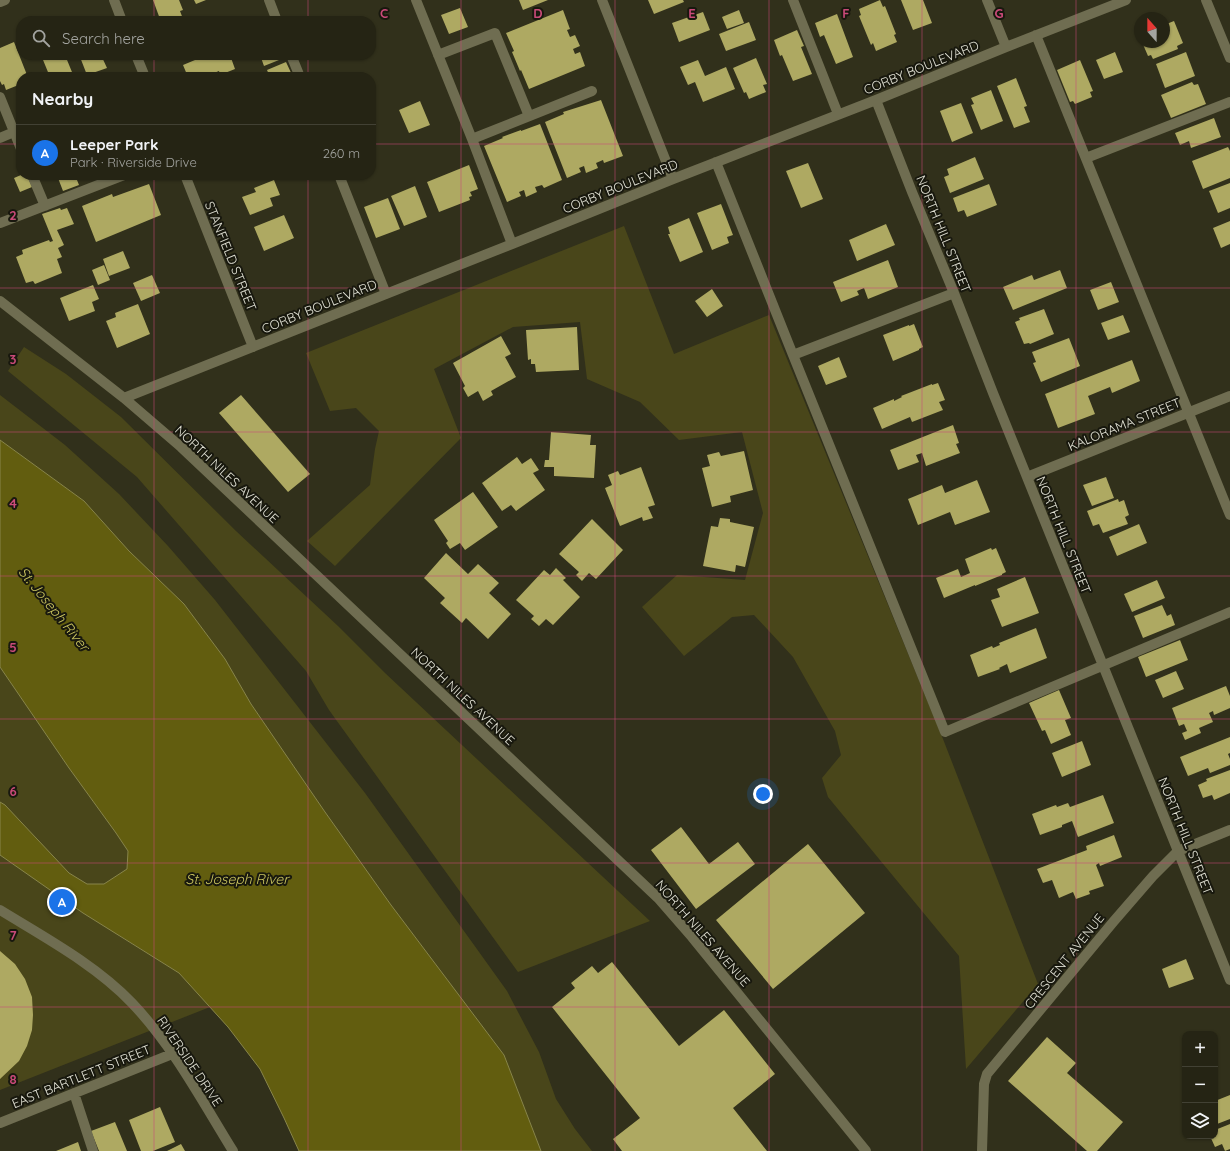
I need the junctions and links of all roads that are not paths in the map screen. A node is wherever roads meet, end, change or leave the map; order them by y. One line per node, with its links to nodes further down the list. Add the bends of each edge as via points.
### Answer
1 (5, 0): 10 (street)
2 (114, 0): 11 (street)
3 (268, 0): 12 (street)
4 (416, 0): 15 (street)
5 (602, 0): 33 (street)
6 (794, 0): 25 (street)
7 (988, 0): 14 (street)
8 (1126, 0): 13 (street, CORBY BOULEVARD)
9 (1206, 0): 16 (street)
10 (0, 2)
11 (120, 16)
12 (275, 16)
13 (1036, 35): 14 (street, CORBY BOULEVARD); 31 (street)
14 (1006, 47): 23 (street, CORBY BOULEVARD)
15 (438, 55): 26 (street, via 495,33); 30 (street)
16 (1230, 58)
17 (138, 60): 19 (street)
18 (293, 60): 20 (street)
19 (143, 72)
20 (298, 72)
21 (592, 91): 26 (street)
22 (0, 97): 27 (street)
23 (876, 100): 25 (street, CORBY BOULEVARD); 42 (street, NORTH HILL STREET)
24 (1230, 102): 31 (street)
25 (838, 114): 32 (street, CORBY BOULEVARD)
26 (529, 116): 30 (street)
27 (14, 132): 28 (street); 29 (street)
28 (16, 137)
29 (0, 138)
30 (472, 139): 40 (street)
31 (1086, 158): 48 (street)
32 (716, 162): 33 (street, CORBY BOULEVARD); 45 (street)
33 (673, 178): 40 (street, CORBY BOULEVARD)
34 (34, 180): 38 (street)
35 (111, 180): 38 (street)
36 (187, 180): 44 (street, STANFIELD STREET)
37 (341, 180): 41 (street)
38 (45, 206): 39 (street)
39 (0, 223)
40 (512, 244): 41 (street, CORBY BOULEVARD)
41 (386, 294): 44 (street, CORBY BOULEVARD)
42 (954, 294): 45 (street); 49 (street, NORTH HILL STREET)
43 (0, 302): 47 (street, NORTH NILES AVENUE)
44 (253, 347): 47 (street, CORBY BOULEVARD)
45 (793, 355): 52 (street, via 945,732)
46 (1230, 396): 48 (street, KALORAMA STREET)
47 (124, 398): 62 (street, NORTH NILES AVENUE, via 198,464 658,898)
48 (1189, 412): 49 (street, KALORAMA STREET); 50 (street)
49 (1027, 477): 52 (street, NORTH HILL STREET)
50 (1230, 515)
51 (1230, 612): 52 (street)
52 (1102, 665): 54 (street, NORTH HILL STREET)
53 (1230, 830): 54 (street, CRESCENT AVENUE)
54 (1178, 851): 56 (street, NORTH HILL STREET); 63 (street, CRESCENT AVENUE, via 1114,921 987,1074 984,1084)
55 (0, 910): 57 (street, RIVERSIDE DRIVE, via 74,956 108,981 155,1029)
56 (1230, 980)
57 (172, 1054): 58 (street, EAST BARTLETT STREET); 61 (street, RIVERSIDE DRIVE)
58 (74, 1093): 59 (street, EAST BARTLETT STREET); 60 (street)
59 (0, 1123)
60 (93, 1151)
61 (233, 1151)
62 (866, 1151)
63 (982, 1151)

